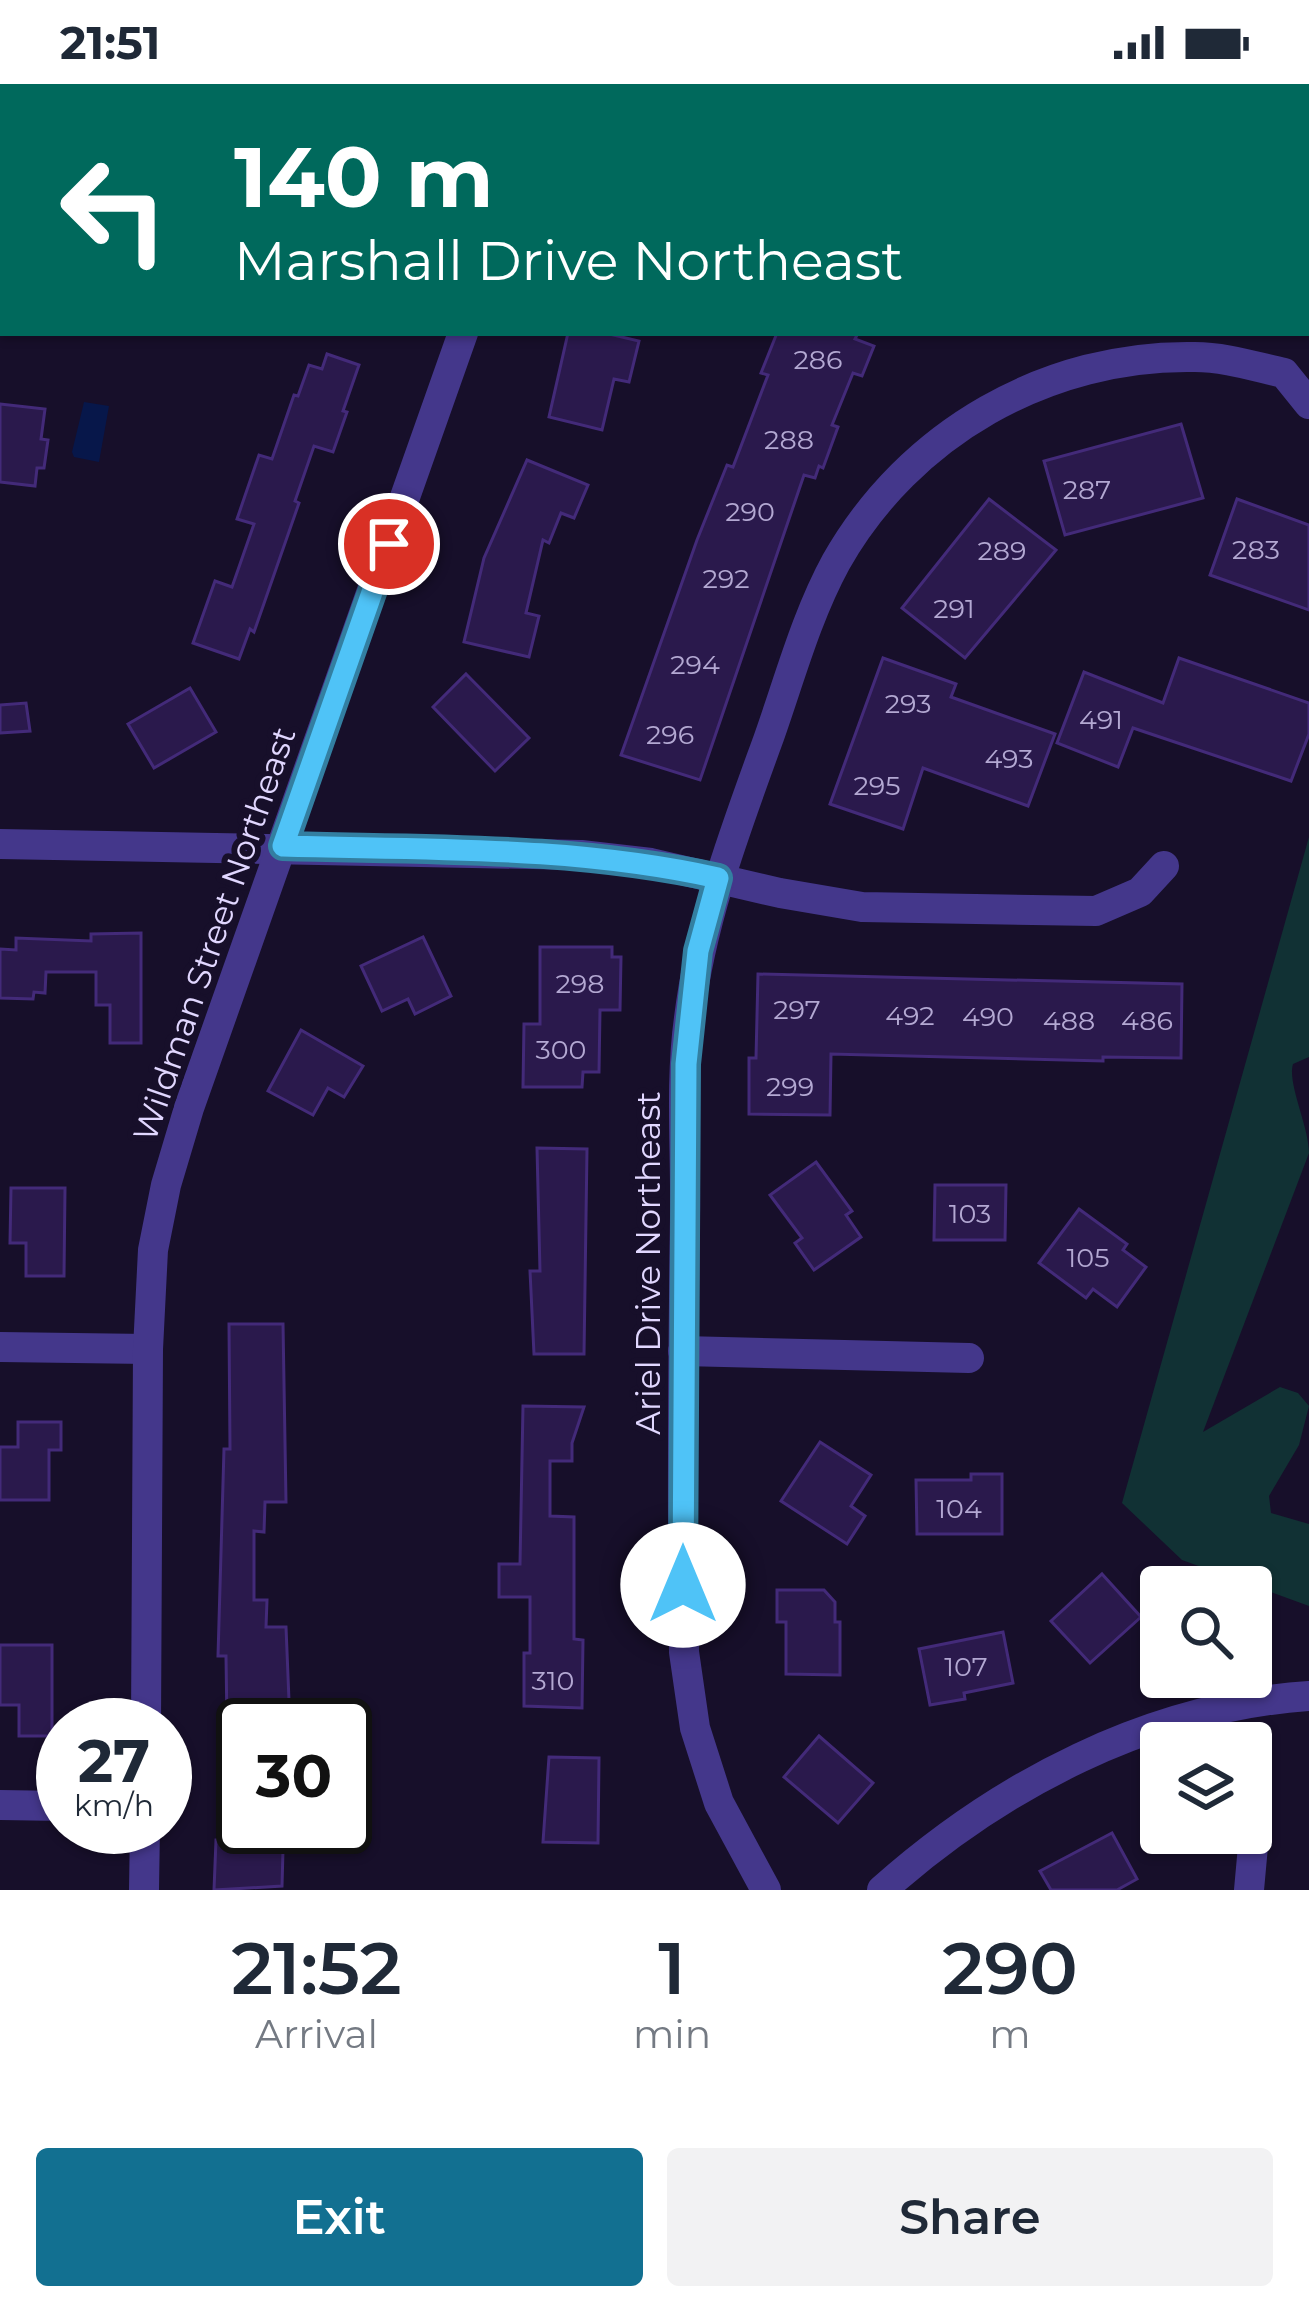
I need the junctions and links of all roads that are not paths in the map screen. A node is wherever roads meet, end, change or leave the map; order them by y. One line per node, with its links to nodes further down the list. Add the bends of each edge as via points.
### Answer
1 (462, 336): 4 (street, Wildman Street Northeast)
2 (1309, 404): 6 (street, Ariel Drive Northeast, via 1285,373 1201,357 1149,358 1041,383 944,437 867,515 836,564)
3 (0, 844): 4 (street)
4 (283, 846): 6 (street, via 581,855); 8 (street, Wildman Street Northeast, via 166,1185)
5 (1164, 866): 6 (street, via 1140,892 1096,910 862,907)
6 (718, 878): 9 (street, Ariel Drive Northeast, via 688,1023)
7 (0, 1347): 8 (street)
8 (148, 1349): 12 (street, Wildman Street Northeast)
9 (683, 1351): 10 (street); 20 (street, Ariel Drive Northeast, via 684,1652 695,1728 719,1803)
10 (969, 1358)
11 (1309, 1696): 13 (street)
12 (146, 1698)
13 (1244, 1704): 14 (street); 21 (street, via 1142,1732 1036,1779 962,1824)
14 (1247, 1722)
15 (0, 1805): 16 (street)
16 (36, 1806)
17 (145, 1854): 19 (street)
18 (1252, 1854): 22 (street)
19 (144, 1890)
20 (766, 1890)
21 (882, 1890)
22 (1249, 1890)

